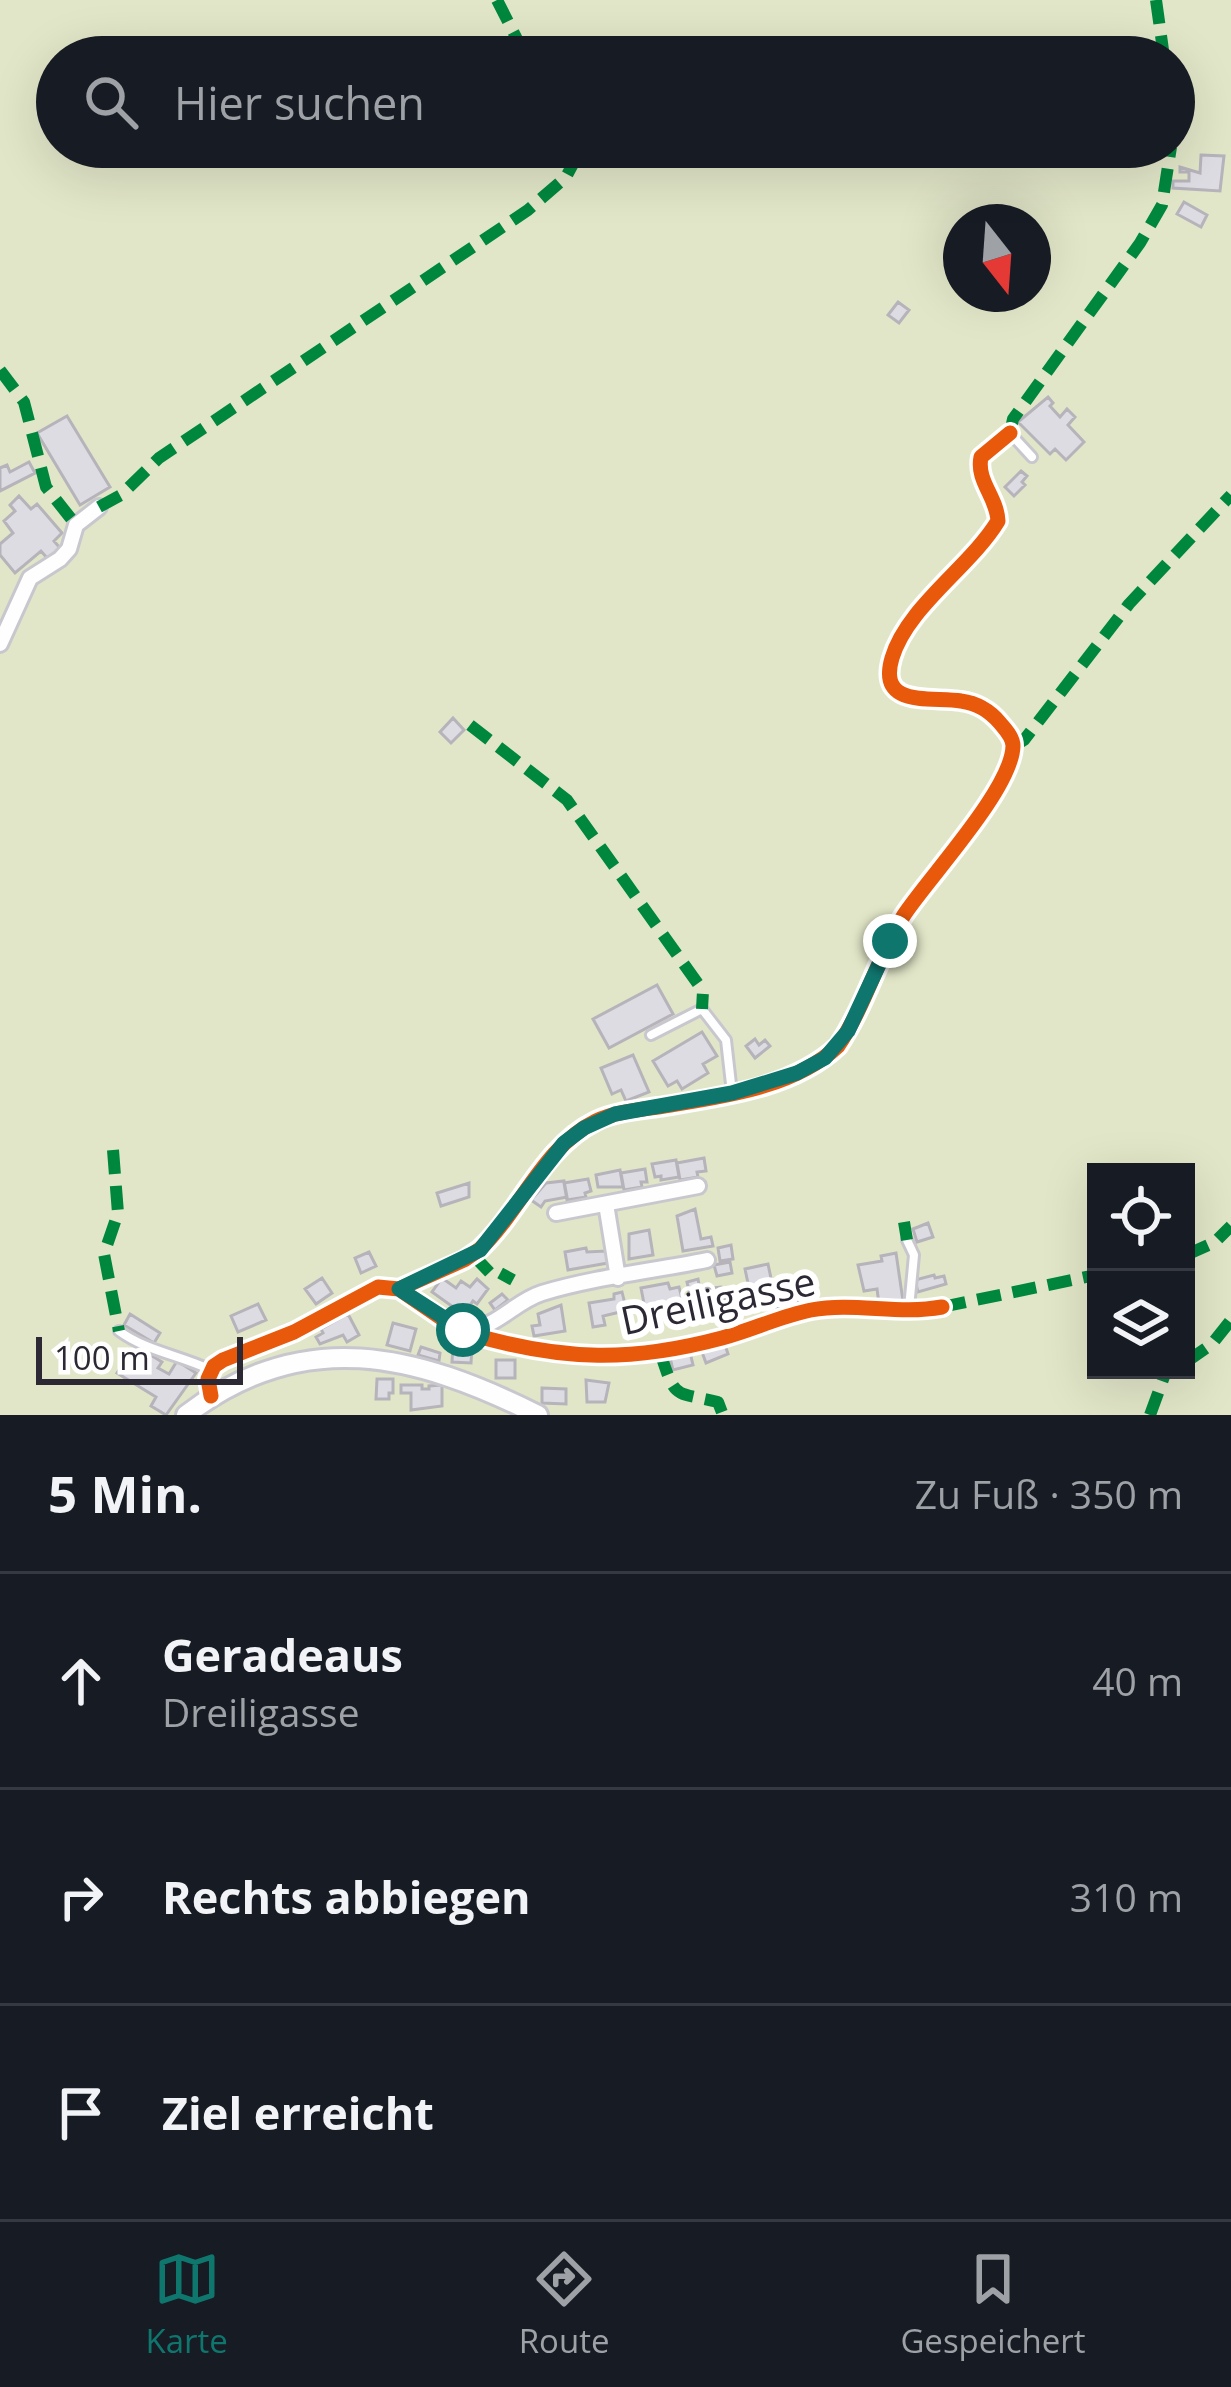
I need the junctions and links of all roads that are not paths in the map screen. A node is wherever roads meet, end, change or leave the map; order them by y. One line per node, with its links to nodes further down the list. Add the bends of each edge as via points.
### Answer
1 (1010, 434): 2 (lane); 6 (street, via 979,468 998,520 910,624 890,663 891,680 908,698 961,700 994,716 1011,737 1007,765 905,914 838,1046 812,1067)
2 (1032, 457)
3 (99, 507): 4 (street, via 76,525 61,559 30,578)
4 (0, 644)
5 (651, 1035): 6 (lane, via 702,1009 726,1040)
6 (732, 1093): 13 (street, via 615,1114 584,1128 480,1250)
7 (698, 1186): 8 (street)
8 (606, 1204): 9 (street); 12 (street)
9 (556, 1213)
10 (907, 1240): 14 (lane)
11 (707, 1260): 12 (street)
12 (618, 1277): 17 (street, via 535,1295 491,1324)
13 (399, 1289): 17 (street, Dreiligasse); 19 (street, via 363,1292)
14 (912, 1293): 15 (lane); 16 (lane)
15 (936, 1308): 16 (street, Dreiligasse)
16 (908, 1312): 17 (street, Dreiligasse, via 820,1309 610,1358)
17 (463, 1330)
18 (119, 1331): 19 (lane)
19 (211, 1370): 20 (street)
20 (212, 1396): 21 (street); 22 (street, via 282,1363 364,1358 444,1376)
21 (186, 1415)
22 (538, 1415)

